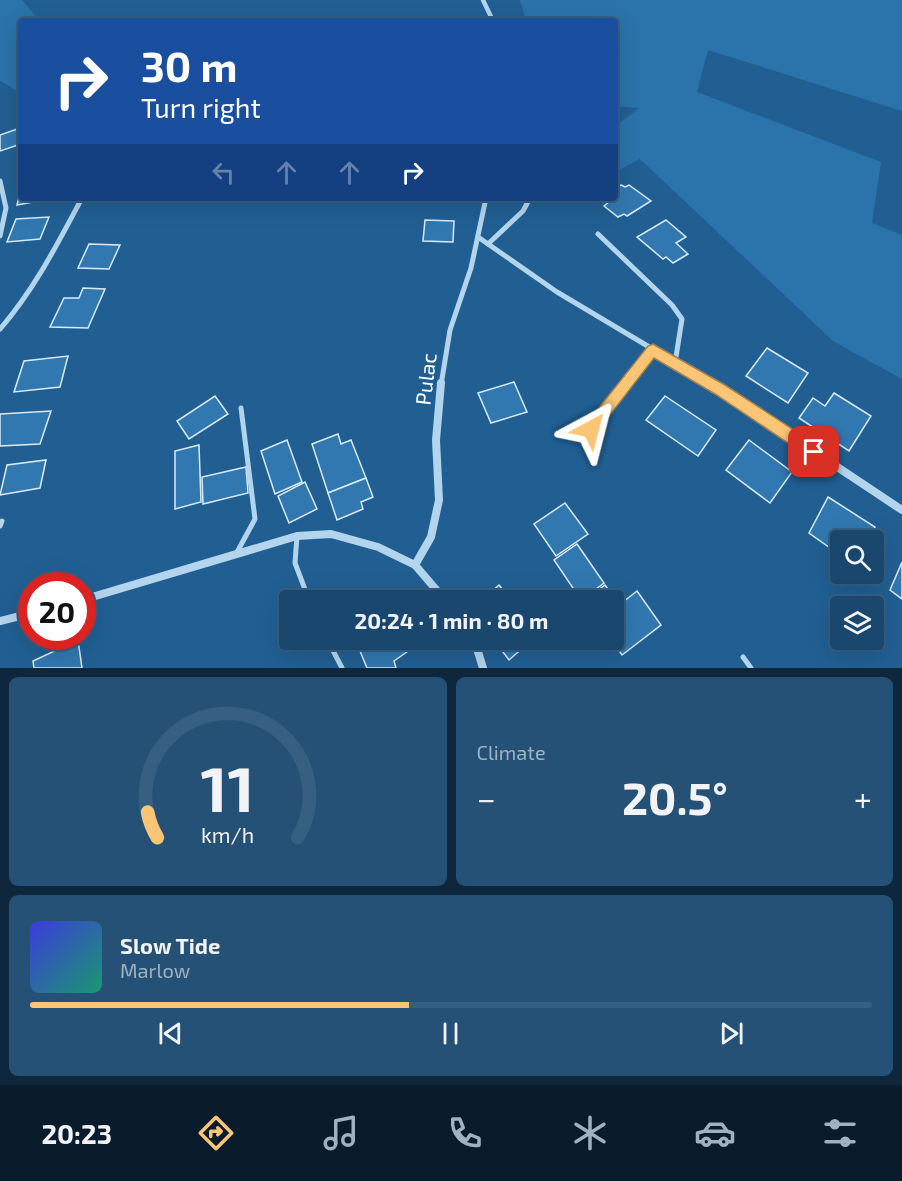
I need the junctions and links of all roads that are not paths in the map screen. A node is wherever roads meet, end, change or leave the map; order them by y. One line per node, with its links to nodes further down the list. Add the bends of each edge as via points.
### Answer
1 (483, 0): 2 (street)
2 (492, 18)
3 (0, 181): 8 (street, via 7,198 6,221)
4 (80, 201): 11 (street, via 55,248)
5 (485, 201): 9 (street, Pulac)
6 (528, 201): 10 (street)
7 (598, 234): 13 (street, via 682,319)
8 (0, 236)
9 (478, 237): 10 (street); 19 (street, Pulac, via 450,330 441,385 436,440 439,500 431,537)
10 (488, 244): 12 (street, via 557,292)
11 (0, 329)
12 (653, 350): 13 (street); 15 (lane)
13 (675, 363): 16 (street)
14 (241, 408): 18 (lane, via 255,519)
15 (591, 429)
16 (902, 510)
17 (297, 536): 18 (street); 19 (street, via 331,534 378,547); 20 (lane, via 295,563)
18 (236, 554): 22 (street)
19 (415, 565): 21 (street)
20 (305, 590)
21 (436, 590)
22 (96, 596)
23 (18, 617): 24 (street)
24 (0, 621)
25 (333, 650): 28 (lane)
26 (477, 650): 29 (street)
27 (743, 657): 30 (lane)
28 (342, 668)
29 (483, 668)
30 (751, 668)

